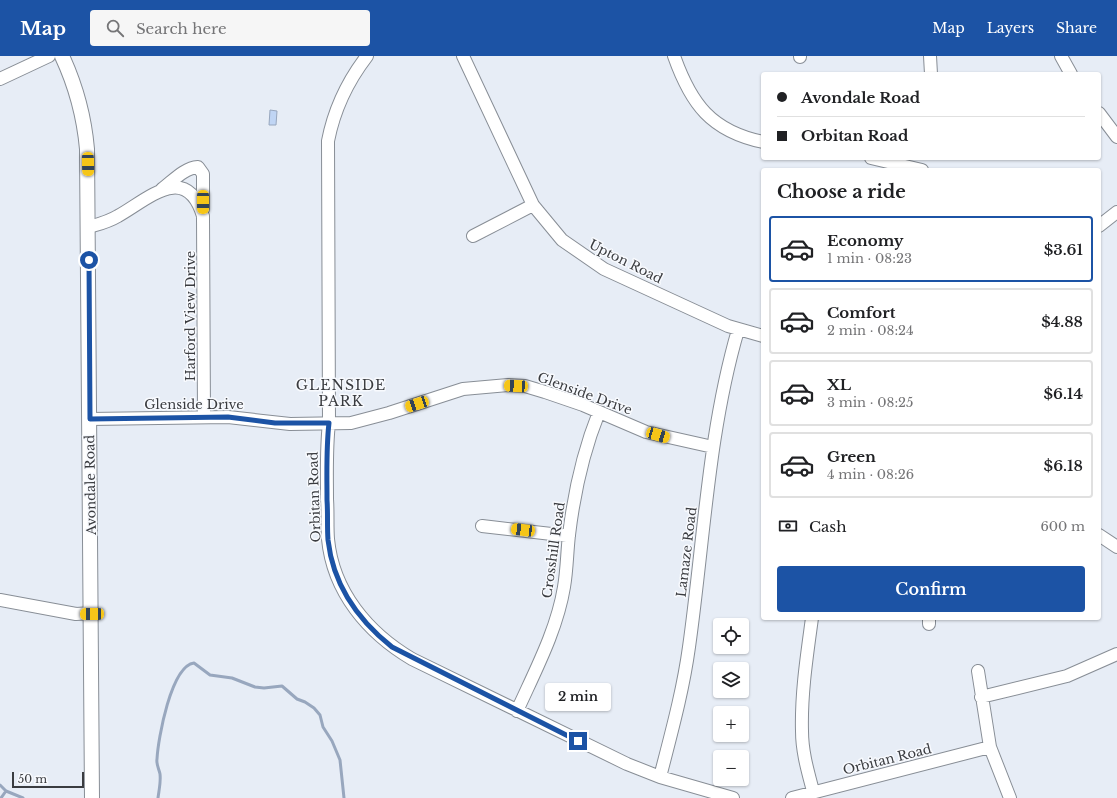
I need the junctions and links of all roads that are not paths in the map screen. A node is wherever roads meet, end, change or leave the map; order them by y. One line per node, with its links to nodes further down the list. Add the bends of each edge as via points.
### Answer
1 (49, 56): 10 (street)
2 (62, 56): 21 (street, Avondale Road, via 77,93 85,128)
3 (367, 56): 28 (street, Orbitan Road, via 339,102 328,141)
4 (463, 56): 17 (street, Upton Road)
5 (674, 56): 13 (street, via 683,82 702,110 724,128)
6 (930, 56): 8 (street)
7 (1061, 56): 9 (street)
8 (931, 72)
9 (1071, 72)
10 (0, 79)
11 (1101, 116): 12 (street)
12 (1117, 137)
13 (761, 141)
14 (880, 160): 15 (street)
15 (914, 168)
16 (162, 189): 19 (street, Harford View Drive, via 187,192 198,200); 19 (street, Harford View Drive, via 182,173 198,167 203,174); 21 (street, Harford View Drive, via 108,221)
17 (534, 205): 22 (street); 23 (street, Upton Road, via 554,233 587,259)
18 (1117, 212): 20 (street)
19 (203, 216): 26 (street, Harford View Drive)
20 (1101, 224)
21 (89, 227): 27 (street, Avondale Road)
22 (473, 236)
23 (738, 330): 24 (street, Upton Road); 29 (street, Lamaze Road, via 726,371)
24 (761, 336)
25 (599, 412): 28 (street, Glenside Drive, via 525,386 493,385 454,392 351,423); 29 (street, Glenside Drive, via 646,432); 31 (street, Crosshill Road, via 581,464)
26 (204, 417): 27 (street, Glenside Drive); 28 (street, Glenside Drive, via 244,418 290,424)
27 (90, 419): 35 (street, Avondale Road)
28 (329, 423): 40 (street, Orbitan Road, via 326,451 328,540 344,594 367,625 392,647)
29 (714, 448): 42 (street, Lamaze Road, via 689,647 679,705)
30 (482, 526): 31 (street)
31 (569, 536): 40 (street, Crosshill Road, via 559,609 546,647)
32 (1101, 536): 33 (street)
33 (1117, 547)
34 (0, 600): 35 (street, via 76,614)
35 (92, 614): 44 (street, Avondale Road)
36 (812, 620): 43 (street, via 803,692 802,731 803,750)
37 (1117, 654): 39 (street, via 1067,676)
38 (978, 671): 39 (street)
39 (981, 697): 41 (street)
40 (517, 711): 42 (street, Orbitan Road, via 627,764)
41 (990, 746): 43 (street, Orbitan Road); 47 (street)
42 (660, 777): 45 (street, Orbitan Road)
43 (813, 792): 46 (street, Orbitan Road)
44 (92, 798)
45 (733, 798)
46 (792, 798)
47 (1010, 798)

